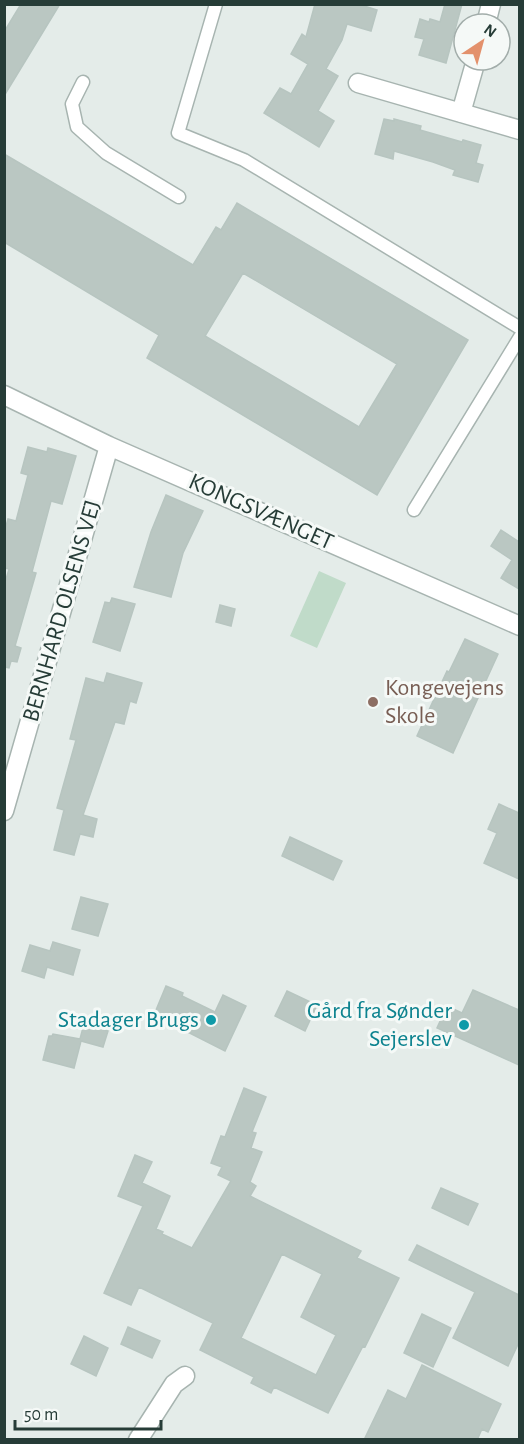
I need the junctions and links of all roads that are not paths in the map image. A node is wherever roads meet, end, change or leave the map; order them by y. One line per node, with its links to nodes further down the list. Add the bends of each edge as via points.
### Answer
1 (216, 4): 8 (lane, via 178,133 244,160)
2 (473, 72): 5 (street)
3 (83, 82): 7 (lane, via 72,104 77,128 106,153)
4 (358, 83): 5 (street)
5 (461, 113): 6 (street)
6 (519, 130)
7 (179, 197)
8 (519, 328)
9 (519, 337): 12 (lane)
10 (4, 395): 11 (street, KONGSVÆNGET)
11 (109, 446): 13 (street, KONGSVÆNGET); 14 (street, BERNHARD OLSENS VEJ)
12 (414, 510)
13 (519, 626)
14 (4, 811)
15 (185, 1376): 16 (street, via 174,1384)
16 (138, 1440)

